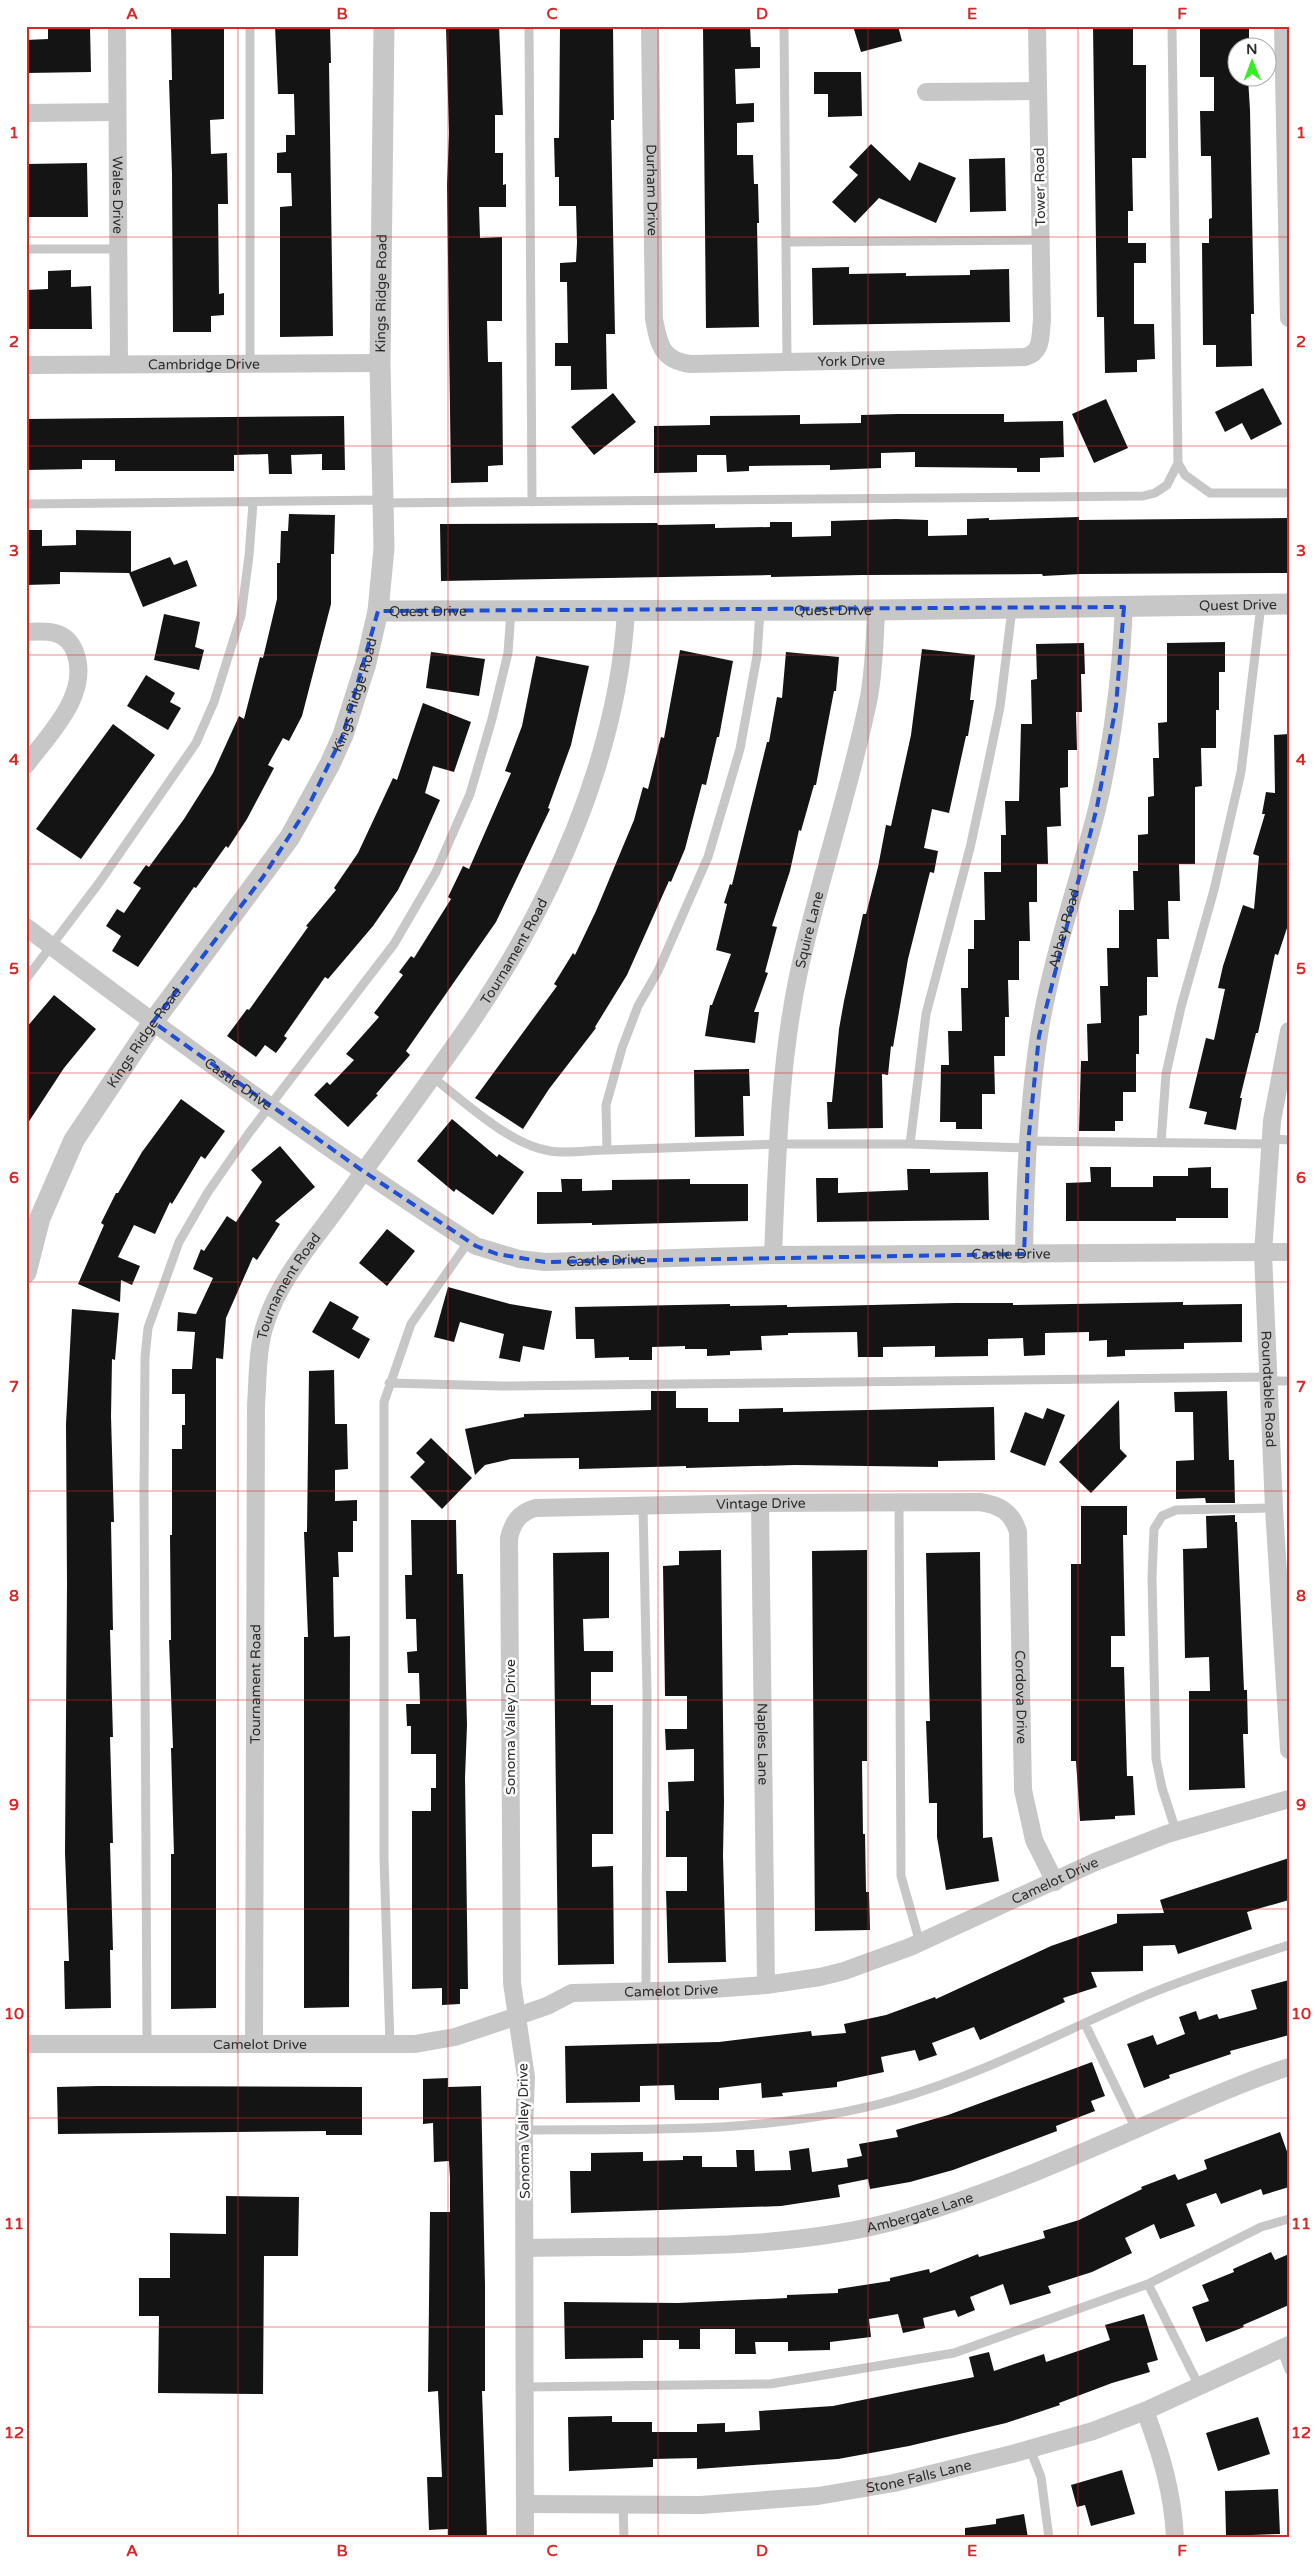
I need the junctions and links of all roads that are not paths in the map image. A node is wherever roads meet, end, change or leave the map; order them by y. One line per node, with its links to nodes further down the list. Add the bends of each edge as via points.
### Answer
1 (117, 26): 12 (street, Wales Drive)
2 (250, 26): 24 (lane)
3 (384, 26): 22 (street, Kings Ridge Road)
4 (529, 26): 29 (lane)
5 (650, 26): 20 (street, Durham Drive, via 654,319 659,346)
6 (784, 26): 15 (lane)
7 (1038, 26): 10 (street, Tower Road)
8 (1172, 26): 26 (lane)
9 (1283, 26): 18 (street)
10 (1038, 91): 11 (street); 14 (street, Tower Road)
11 (926, 92)
12 (118, 112): 13 (street); 16 (street, Wales Drive)
13 (26, 113)
14 (1041, 240): 15 (lane); 19 (street, Tower Road)
15 (786, 242): 21 (lane)
16 (118, 249): 17 (lane); 23 (street, Wales Drive)
17 (26, 250)
18 (1289, 318)
19 (1039, 348): 21 (street, York Drive, via 1034,355 1025,357)
20 (663, 350): 21 (street, York Drive, via 676,360 690,364)
21 (788, 362)
22 (380, 363): 24 (street, Cambridge Drive); 28 (street, Kings Ridge Road)
23 (119, 364): 24 (street, Cambridge Drive); 25 (street, Cambridge Drive)
24 (250, 364)
25 (26, 365)
26 (1178, 463): 27 (lane, via 1185,475 1210,493); 29 (lane, via 1167,485 1144,496)
27 (1289, 493)
28 (383, 502): 29 (lane); 30 (lane); 37 (street, Kings Ridge Road, via 384,548)
29 (532, 502)
30 (253, 503): 31 (lane); 44 (lane, via 242,616 220,685 196,743 99,883)
31 (26, 504)
32 (1289, 604): 33 (street, Quest Drive)
33 (1261, 605): 34 (street, Quest Drive); 52 (lane, via 1241,772 1166,1074)
34 (1124, 607): 35 (street, Quest Drive); 55 (street, Abbey Road, via 1116,706 1097,807 1041,1026)
35 (1012, 609): 36 (street, Quest Drive); 54 (lane, via 1000,707 970,848 926,1014)
36 (876, 610): 40 (street, Quest Drive); 53 (street, Squire Lane, via 869,695 798,978 788,1039)
37 (378, 611): 38 (street, Quest Drive); 46 (street, Kings Ridge Road, via 366,663 343,735 308,807 262,877)
38 (511, 611): 39 (street, Quest Drive); 49 (lane, via 508,653 492,719 470,794 436,872 394,944)
39 (626, 611): 40 (street, Quest Drive); 48 (street, Tournament Road, via 622,663 607,730 576,826 505,970)
40 (760, 611): 56 (lane, via 758,656 740,748 708,857 622,1048 606,1105)
41 (26, 632): 42 (street, via 59,633 67,638 78,659 79,675 68,707)
42 (26, 765)
43 (26, 927): 44 (street, Castle Drive)
44 (50, 945): 45 (lane); 46 (street, Castle Drive)
45 (26, 979)
46 (153, 1022): 49 (street, Castle Drive); 63 (street, Kings Ridge Road, via 74,1140 40,1218)
47 (1289, 1031): 51 (street, Roundtable Road)
48 (431, 1076): 56 (lane, via 512,1137 530,1146 552,1151); 57 (street, Tournament Road)
49 (272, 1106): 57 (street, Castle Drive); 84 (lane, via 208,1192 179,1242 148,1328 144,1490)
50 (1289, 1140): 51 (lane)
51 (1271, 1142): 52 (lane); 60 (street, Roundtable Road)
52 (1161, 1143): 55 (lane)
53 (778, 1144): 54 (lane); 56 (lane); 62 (street, Squire Lane)
54 (910, 1144): 55 (lane)
55 (1028, 1145): 61 (street, Abbey Road)
56 (607, 1150)
57 (363, 1171): 58 (street, Castle Drive); 85 (street, Tournament Road, via 286,1278 265,1326 258,1364)
58 (470, 1241): 62 (street, Castle Drive, via 497,1254 545,1262); 66 (lane, via 411,1324)
59 (1289, 1252): 60 (street, Castle Drive)
60 (1263, 1253): 61 (street, Castle Drive); 64 (street, Roundtable Road)
61 (1024, 1254): 62 (street, Castle Drive)
62 (773, 1255)
63 (26, 1274)
64 (1268, 1379): 65 (lane); 66 (lane, via 502,1386); 68 (street, Roundtable Road)
65 (1289, 1381)
66 (389, 1382): 86 (lane, via 384,1402 384,1858)
67 (899, 1502): 69 (street, Vintage Drive); 71 (street, Vintage Drive, via 980,1502 997,1505); 77 (lane, via 901,1876)
68 (1279, 1502): 73 (street, Roundtable Road); 75 (lane, via 1176,1510 1162,1516 1154,1529 1156,1758)
69 (760, 1503): 70 (street, Vintage Drive); 79 (street, Naples Lane)
70 (643, 1506): 72 (street, Vintage Drive, via 535,1508); 80 (lane, via 647,1692)
71 (1004, 1510): 76 (street, Cordova Drive, via 1014,1521 1018,1532 1023,1790 1034,1840)
72 (518, 1518): 81 (street, Sonoma Valley Drive, via 513,1522 509,1538 512,1983)
73 (1289, 1750)
74 (1289, 1799): 75 (street, Camelot Drive)
75 (1176, 1831): 76 (street, Camelot Drive, via 1095,1862)
76 (1055, 1882): 77 (street, Camelot Drive)
77 (920, 1943): 79 (street, Camelot Drive, via 844,1971)
78 (1289, 1945): 82 (lane, via 1143,1996)
79 (766, 1985): 80 (street, Camelot Drive)
80 (646, 1990): 81 (street, Camelot Drive, via 572,1993)
81 (517, 2016): 86 (street, Camelot Drive, via 436,2042); 89 (street, Sonoma Valley Drive, via 526,2077)
82 (1084, 2024): 88 (lane); 89 (lane, via 965,2076 893,2100 814,2117 771,2124 718,2127)
83 (26, 2044): 84 (street, Camelot Drive)
84 (147, 2044): 85 (street, Camelot Drive)
85 (254, 2044): 86 (street, Camelot Drive)
86 (390, 2045)
87 (1289, 2067): 88 (street, Ambergate Lane)
88 (1136, 2129): 91 (street, Ambergate Lane, via 986,2192 875,2225 801,2238 729,2244)
89 (524, 2130): 91 (street, Sonoma Valley Drive)
90 (1289, 2219): 92 (lane, via 1261,2227)
91 (525, 2248): 96 (street, Sonoma Valley Drive)
92 (1148, 2284): 95 (lane); 96 (lane, via 954,2353 770,2384)
93 (1285, 2346): 94 (lane); 95 (street, Stone Falls Lane)
94 (1289, 2370)
95 (1199, 2386): 97 (street, Stone Falls Lane)
96 (526, 2387): 99 (street, Sonoma Valley Drive)
97 (1145, 2411): 98 (street, Stone Falls Lane); 104 (street, via 1162,2456 1172,2498)
98 (1030, 2449): 100 (street, Stone Falls Lane, via 894,2483 818,2496 701,2505); 103 (lane, via 1041,2478)
99 (527, 2504): 100 (street, Stone Falls Lane); 101 (street, Sonoma Valley Drive)
100 (623, 2504): 102 (lane)
101 (525, 2538)
102 (624, 2538)
103 (1049, 2538)
104 (1175, 2538)

